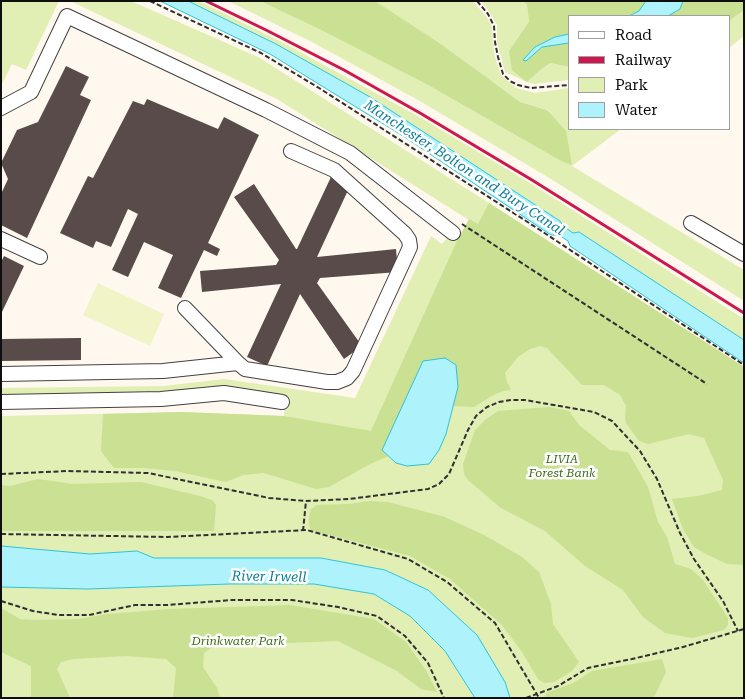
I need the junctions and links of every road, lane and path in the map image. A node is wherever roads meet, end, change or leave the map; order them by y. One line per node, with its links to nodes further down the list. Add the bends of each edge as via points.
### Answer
1 (150, 1): 13 (path, via 261,53 319,88)
2 (477, 1): 3 (path, via 494,26 498,57 503,74 510,81 531,88)
3 (568, 85)
4 (1, 108): 7 (lane, via 32,92 67,16 350,153)
5 (292, 152): 12 (lane, via 334,170 405,234 410,247 347,378 327,382 245,369)
6 (691, 223): 9 (lane)
7 (456, 228): 15 (path)
8 (1, 239): 10 (lane)
9 (744, 254)
10 (40, 257)
11 (185, 308): 12 (lane)
12 (238, 363): 14 (lane, via 163,371)
13 (744, 365)
14 (1, 374)
15 (707, 384)
16 (1, 402): 17 (lane, via 161,400 224,393)
17 (282, 402)
18 (1, 474): 19 (path, via 148,472 269,498)
19 (306, 501): 20 (path); 24 (path, via 428,489 440,484 449,474 476,416 499,402 525,400 594,412 612,421 640,451 657,479 694,559 723,601)
20 (303, 532): 21 (path, via 167,537); 25 (path, via 307,530 408,559 447,582 495,624)
21 (1, 534)
22 (1, 601): 26 (path, via 33,612 58,615 89,615 135,605 232,600 292,600 338,607 377,616 405,636 428,663)
23 (744, 629): 24 (path)
24 (738, 631): 25 (path, via 588,668)
25 (538, 694): 27 (path); 28 (path)
26 (444, 698)
27 (526, 698)
28 (539, 698)

